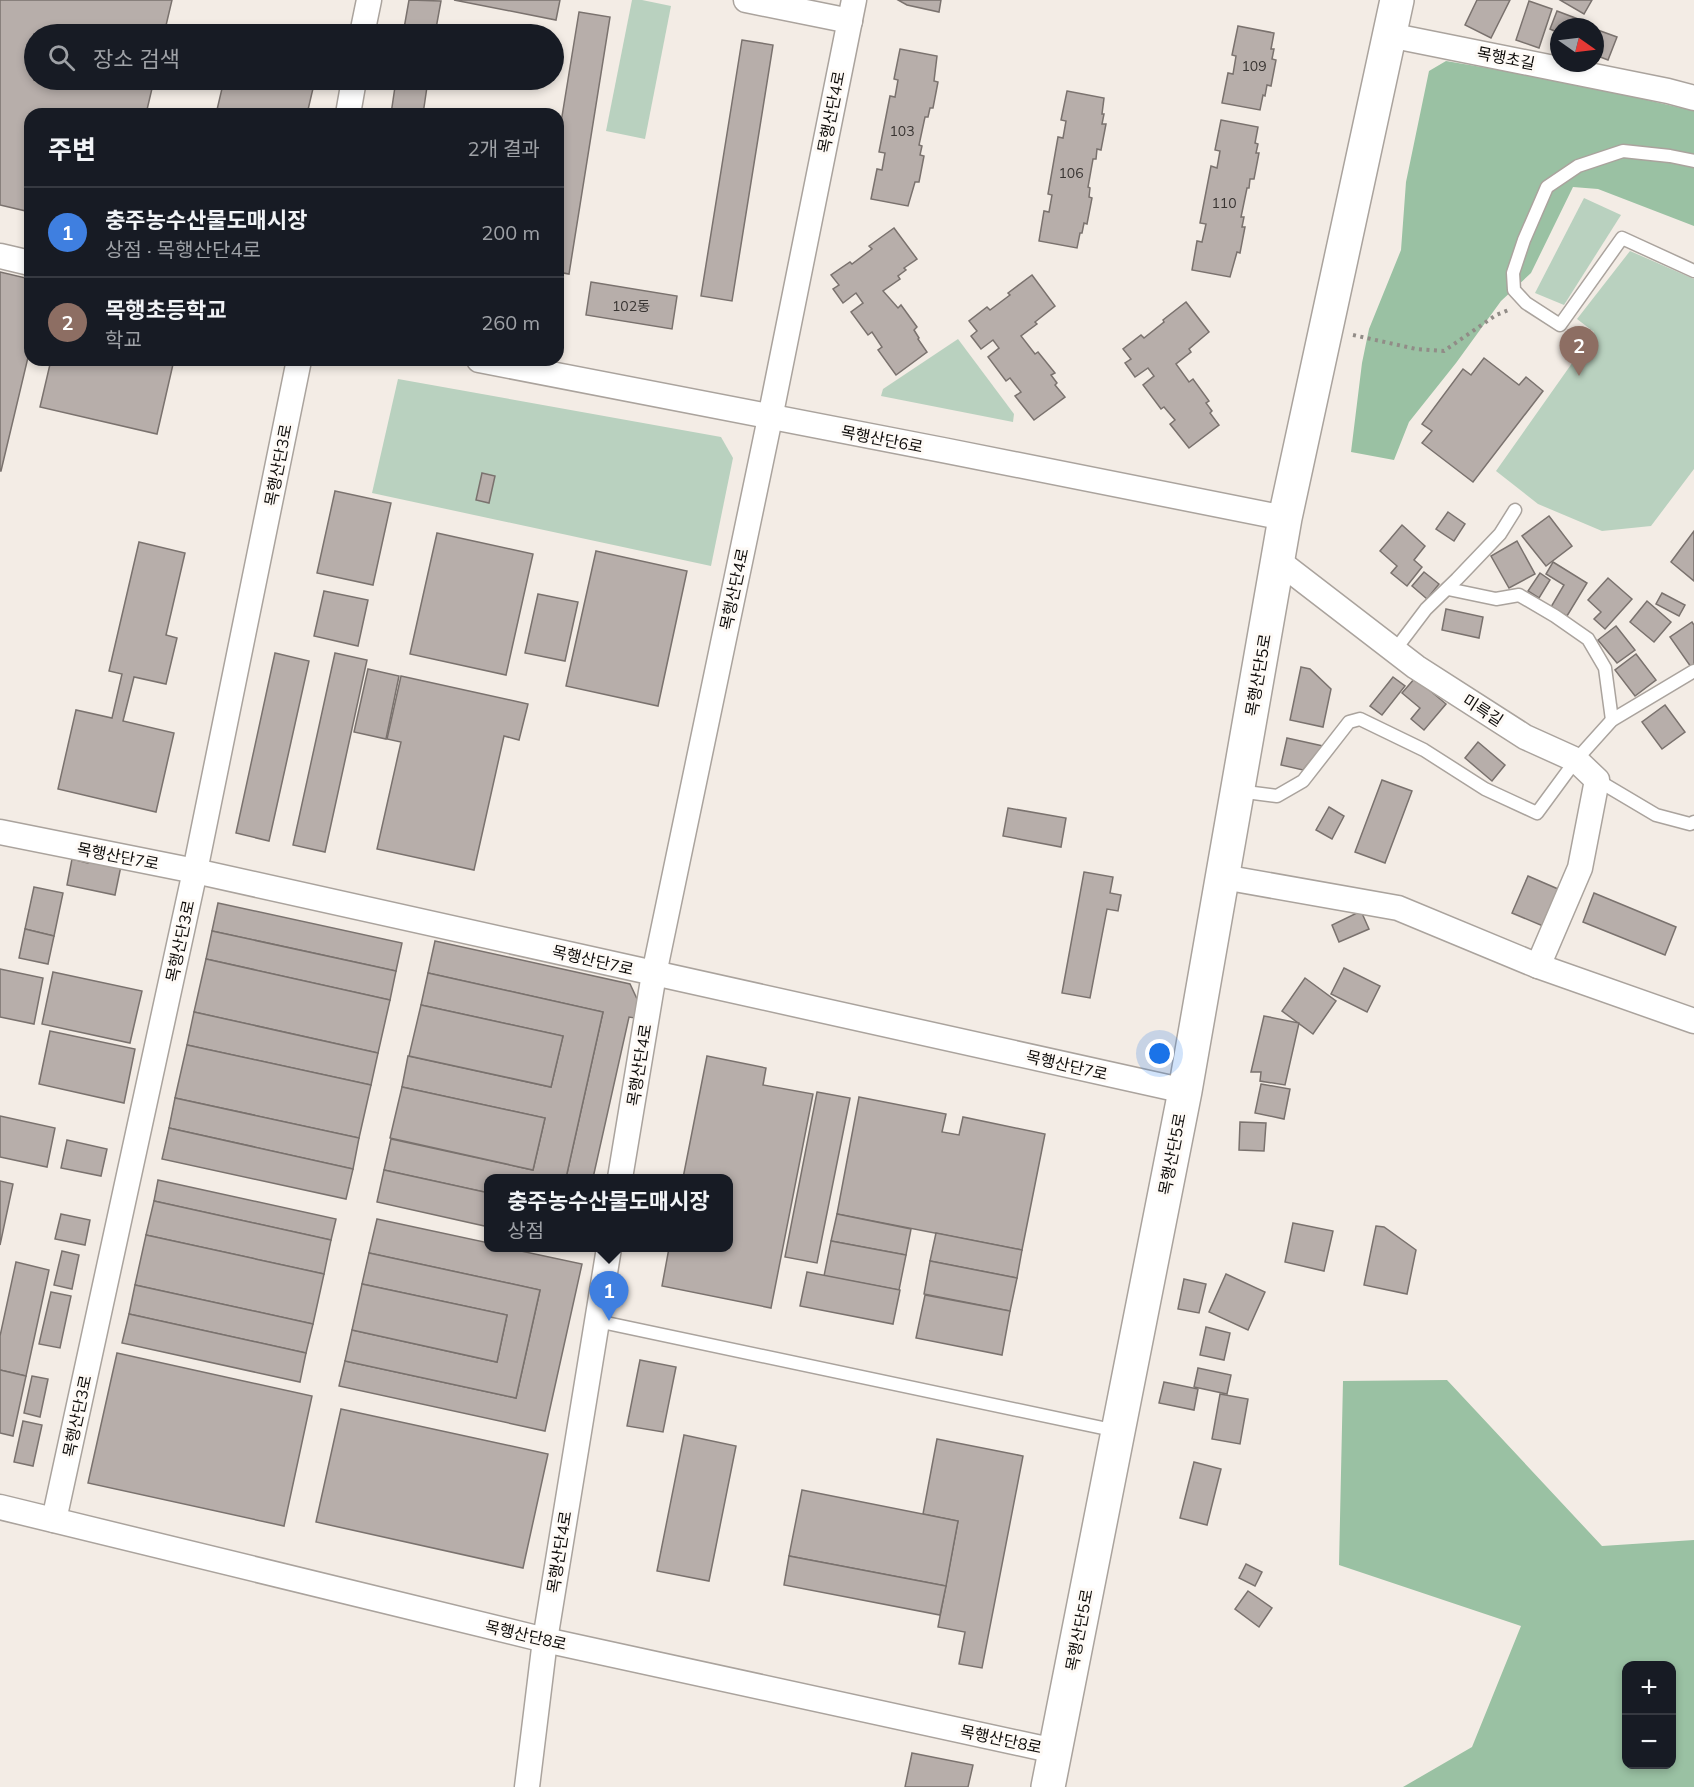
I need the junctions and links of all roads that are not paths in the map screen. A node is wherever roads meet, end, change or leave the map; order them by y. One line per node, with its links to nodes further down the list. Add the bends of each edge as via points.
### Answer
1 (369, 0): 5 (street)
2 (746, 0): 4 (street)
3 (1397, 0): 6 (street, 목행산단5로)
4 (852, 10): 16 (street, 목행산단4로)
5 (365, 24)
6 (1389, 35): 8 (street, 목행초길); 18 (street, 목행산단5로)
7 (352, 90): 9 (street)
8 (1694, 98)
9 (349, 108)
10 (1694, 161): 13 (lane, via 1623,151 1578,166 1547,187 1513,273 1514,290 1526,303 1560,325 1622,238)
11 (0, 256): 12 (street)
12 (24, 262)
13 (1694, 271)
14 (298, 366): 29 (street, 목행산단3로)
15 (509, 366): 16 (street, 목행산단6로)
16 (770, 418): 18 (street, 목행산단6로); 32 (street, 목행산단4로)
17 (1515, 510): 20 (lane, via 1500,534)
18 (1285, 518): 19 (street, 목행산단5로)
19 (1277, 560): 21 (street, 미륵길); 26 (street, 목행산단5로)
20 (1448, 589): 21 (lane, via 1426,609); 23 (lane, via 1496,599 1519,596 1588,639 1605,668)
21 (1395, 650): 24 (street, 미륵길, via 1525,737)
22 (1691, 677): 23 (lane)
23 (1612, 720): 24 (lane)
24 (1576, 760): 25 (street, 미륵길); 26 (lane, via 1537,813 1485,789 1424,750 1360,719 1349,722 1303,781 1277,796)
25 (1597, 780): 27 (lane, via 1656,815); 31 (street, via 1580,868)
26 (1238, 791): 30 (street, 목행산단5로)
27 (1694, 822)
28 (0, 832): 29 (street, 목행산단7로)
29 (195, 871): 32 (street, 목행산단7로); 40 (street, 목행산단3로)
30 (1223, 877): 31 (street, via 1398,908); 34 (street, 목행산단5로)
31 (1538, 966): 33 (street)
32 (654, 974): 34 (street, 목행산단7로); 35 (street, 목행산단4로)
33 (1694, 1020)
34 (1185, 1091): 38 (street, 목행산단5로)
35 (622, 1174)
36 (608, 1252): 37 (street, 목행산단4로)
37 (597, 1321): 38 (lane); 41 (street, 목행산단4로)
38 (1118, 1431): 42 (street, 목행산단5로)
39 (0, 1507): 40 (street, 목행산단8로)
40 (54, 1520): 41 (street, 목행산단8로)
41 (545, 1640): 42 (street, 목행산단8로); 43 (street, 목행산단4로)
42 (1055, 1751): 44 (street, 목행산단5로)
43 (527, 1787)
44 (1048, 1787)

